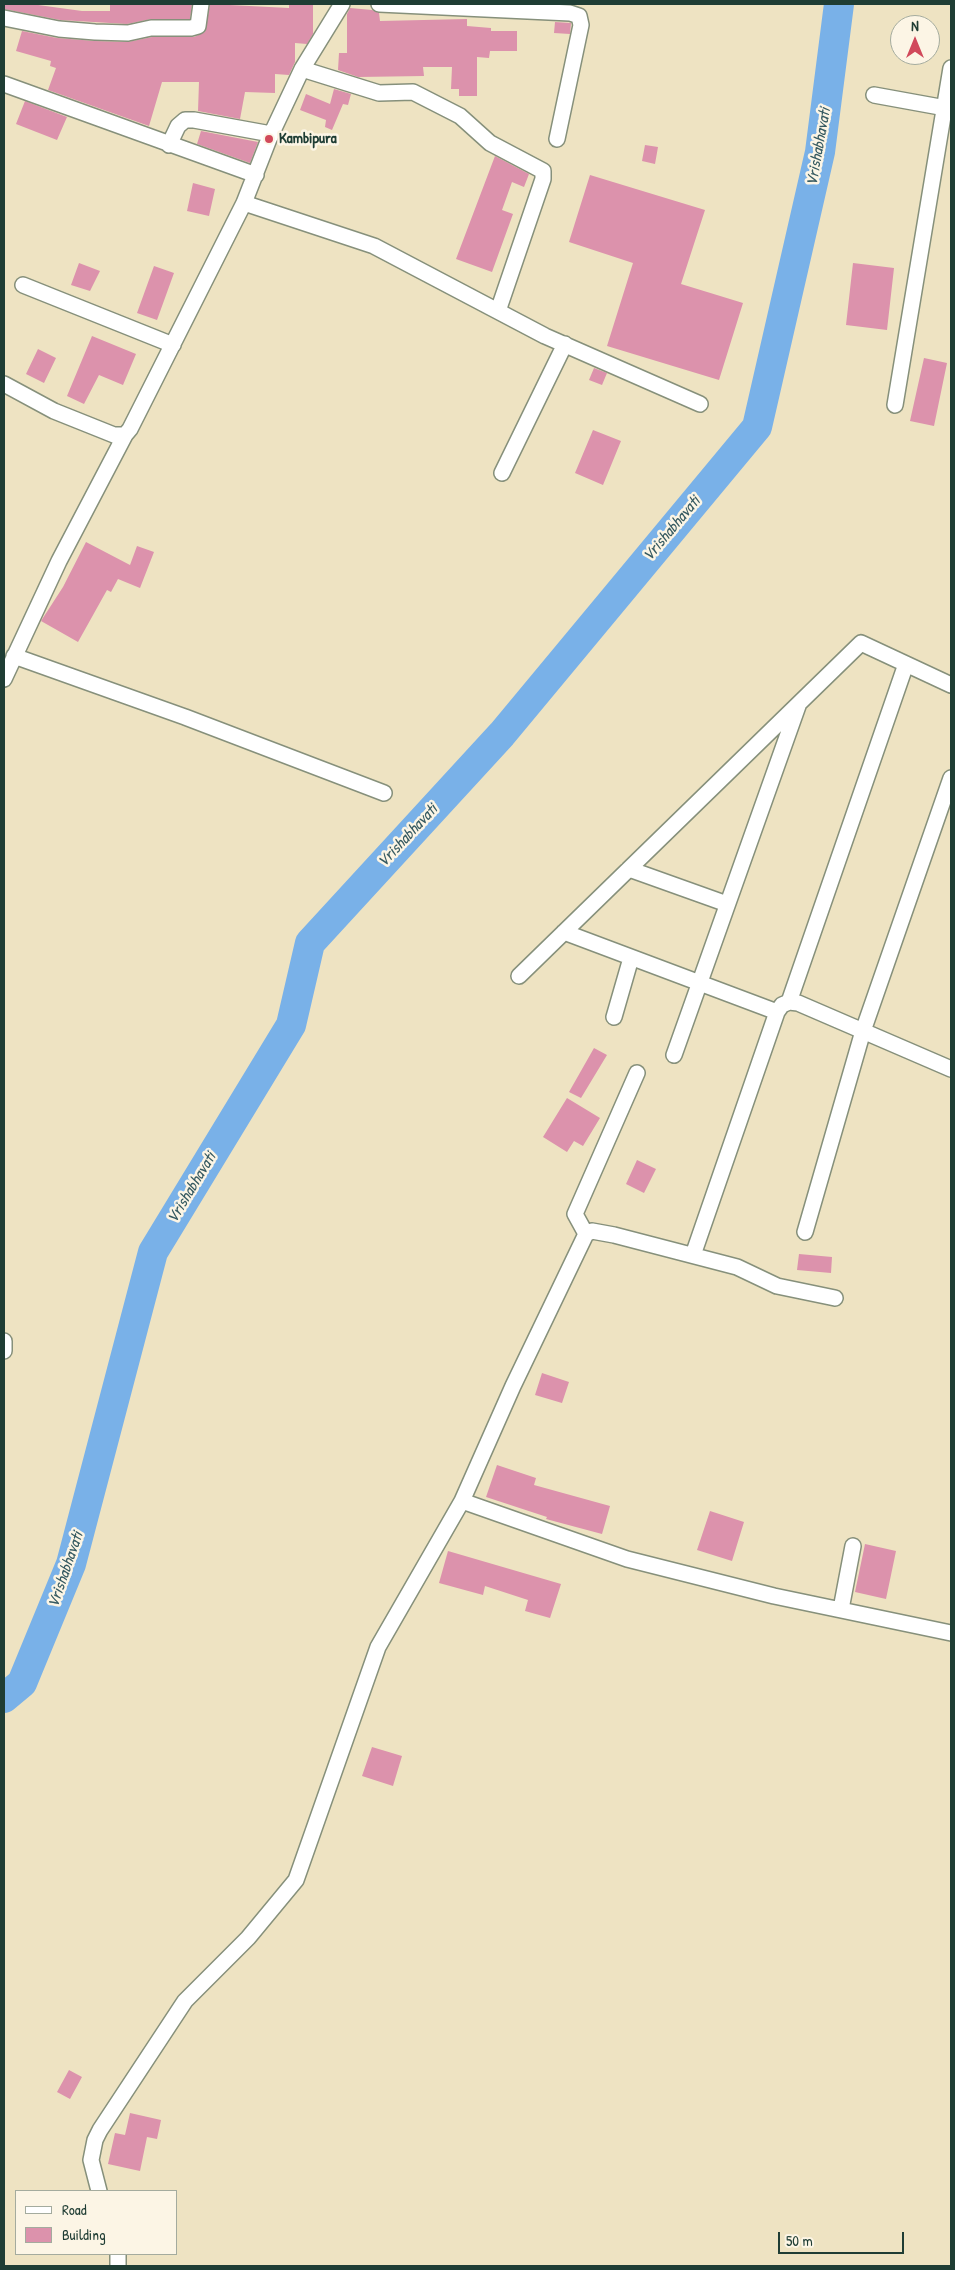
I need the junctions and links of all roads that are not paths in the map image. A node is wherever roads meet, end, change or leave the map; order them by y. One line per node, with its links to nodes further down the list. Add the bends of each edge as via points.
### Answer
1 (201, 4): 4 (street, via 198,26 151,28 128,33 59,29)
2 (342, 4): 6 (street)
3 (379, 4): 11 (street, via 570,13 578,16 581,25)
4 (4, 18)
5 (951, 68): 9 (street)
6 (302, 69): 10 (street); 16 (street, via 379,93 413,92 460,116 490,143 542,171 543,179)
7 (4, 84): 12 (street)
8 (874, 95): 9 (street)
9 (948, 109): 21 (street)
10 (271, 134): 12 (street, via 185,120 178,126); 13 (street)
11 (557, 139)
12 (169, 145): 13 (street)
13 (256, 175): 14 (street)
14 (244, 203): 16 (street, via 374,246); 18 (street)
15 (23, 285): 18 (street)
16 (498, 311): 17 (street)
17 (565, 344): 20 (street); 23 (street)
18 (173, 345): 22 (street)
19 (4, 384): 22 (street, via 54,411 114,435)
20 (700, 404)
21 (896, 405)
22 (125, 435): 24 (street)
23 (502, 473)
24 (14, 656): 26 (street); 30 (street, via 186,717)
25 (906, 664): 27 (street); 28 (street, via 861,642); 37 (street)
26 (4, 679)
27 (951, 685)
28 (800, 702): 31 (street); 32 (street)
29 (951, 778): 40 (street)
30 (384, 794)
31 (629, 869): 32 (street); 33 (street)
32 (727, 904): 36 (street)
33 (564, 932): 34 (street); 35 (street)
34 (631, 958): 36 (street); 39 (street)
35 (519, 976)
36 (699, 982): 38 (street); 41 (street)
37 (789, 1002): 38 (street); 40 (street)
38 (777, 1012): 46 (street)
39 (614, 1017)
40 (863, 1031): 42 (street); 44 (street)
41 (674, 1055)
42 (950, 1065)
43 (637, 1073): 45 (street, via 575,1214)
44 (805, 1232)
45 (586, 1234): 46 (street, via 592,1231 614,1235); 50 (street)
46 (693, 1255): 47 (street, via 737,1267 777,1286)
47 (836, 1298)
48 (4, 1341): 49 (street)
49 (4, 1351)
50 (462, 1501): 52 (street, via 627,1559 774,1596); 54 (street, via 375,1653 296,1880 248,1938 186,2001 100,2130 91,2160)
51 (854, 1546): 52 (street)
52 (841, 1609): 53 (street)
53 (951, 1633)
54 (99, 2190)

